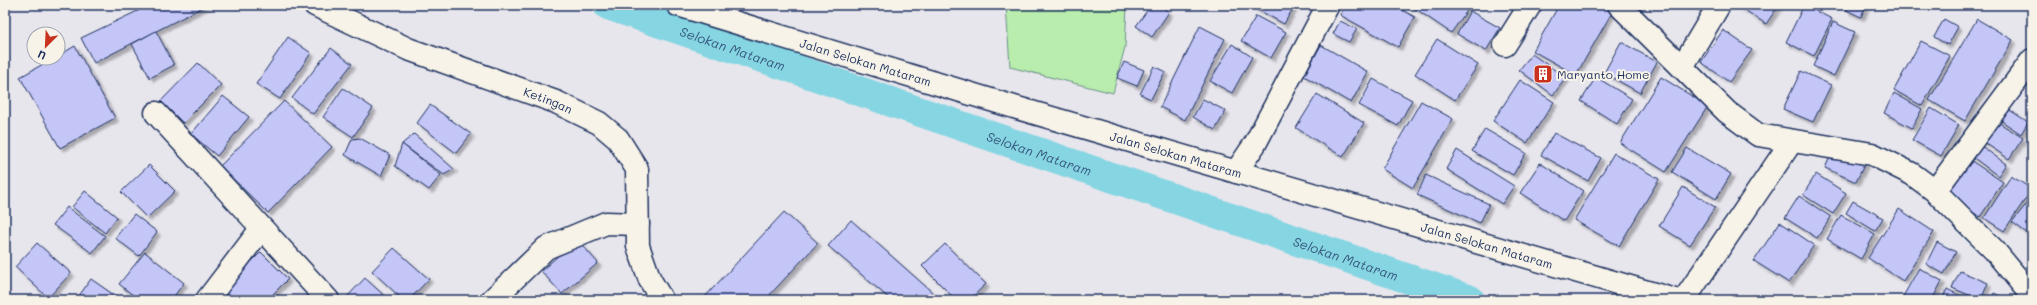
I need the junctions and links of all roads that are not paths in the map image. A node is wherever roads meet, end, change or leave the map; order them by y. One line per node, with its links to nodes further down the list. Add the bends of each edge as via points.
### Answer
1 (315, 5): 14 (street, Ketingan, via 408,49 556,102 599,123 618,139 636,169)
2 (678, 5): 12 (street, Jalan Selokan Mataram)
3 (1328, 5): 12 (street, via 1255,144)
4 (1530, 5): 7 (street)
5 (1619, 5): 9 (street)
6 (1719, 5): 9 (street)
7 (1505, 45)
8 (2032, 60): 13 (street)
9 (1682, 67): 11 (street, via 1728,112 1758,135)
10 (156, 113): 15 (street)
11 (1792, 141): 13 (street, via 1872,154 1912,174); 22 (street)
12 (1236, 172): 21 (street, Jalan Selokan Mataram)
13 (1935, 191): 16 (street, via 1994,250)
14 (638, 224): 19 (street, via 606,223 546,248); 20 (street, Ketingan, via 638,246 642,260)
15 (261, 229): 17 (street); 18 (street)
16 (2032, 296)
17 (207, 300)
18 (328, 300)
19 (492, 300)
20 (662, 300)
21 (1675, 300)
22 (1684, 300)

